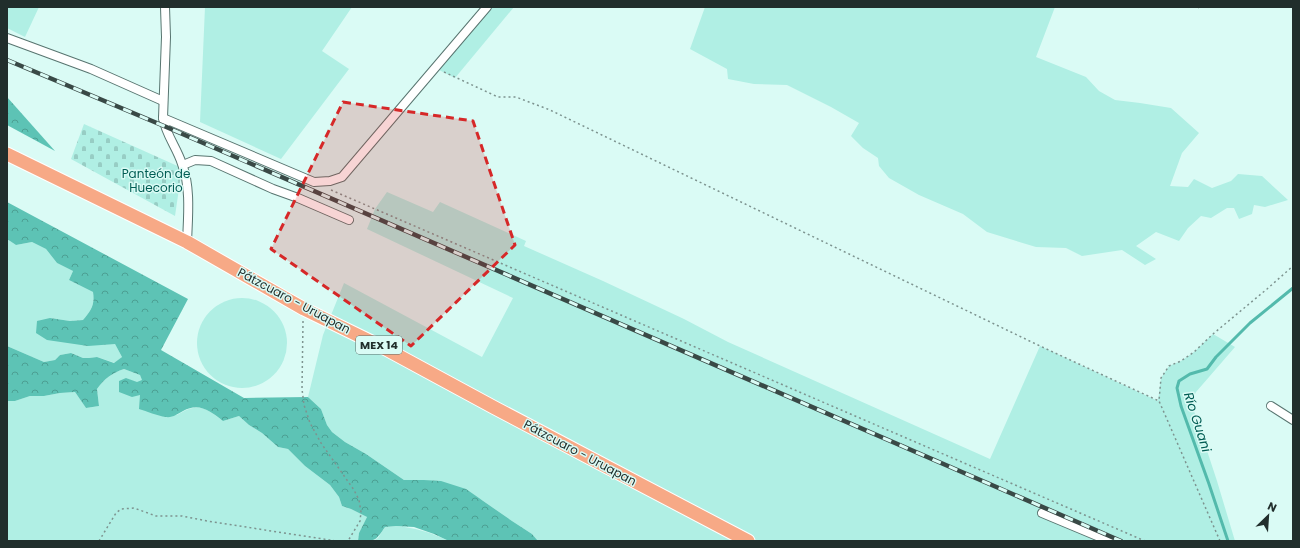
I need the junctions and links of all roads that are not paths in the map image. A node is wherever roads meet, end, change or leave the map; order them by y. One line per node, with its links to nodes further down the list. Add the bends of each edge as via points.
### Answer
1 (165, 7): 4 (street)
2 (487, 7): 5 (street, via 342,177 314,182)
3 (7, 38): 4 (street, via 91,69)
4 (163, 101): 5 (street)
5 (163, 118): 7 (street, via 164,126)
6 (7, 154): 9 (main road, Pátzcuaro - Uruapan / MEX 14)
7 (183, 165): 8 (street, via 195,160 211,161); 9 (street, via 189,212)
8 (349, 220)
9 (187, 242): 13 (main road, Pátzcuaro - Uruapan / MEX 14, via 304,308)
10 (1270, 406): 11 (street)
11 (1293, 420)
12 (1042, 513): 14 (street)
13 (748, 541)
14 (1109, 541)

